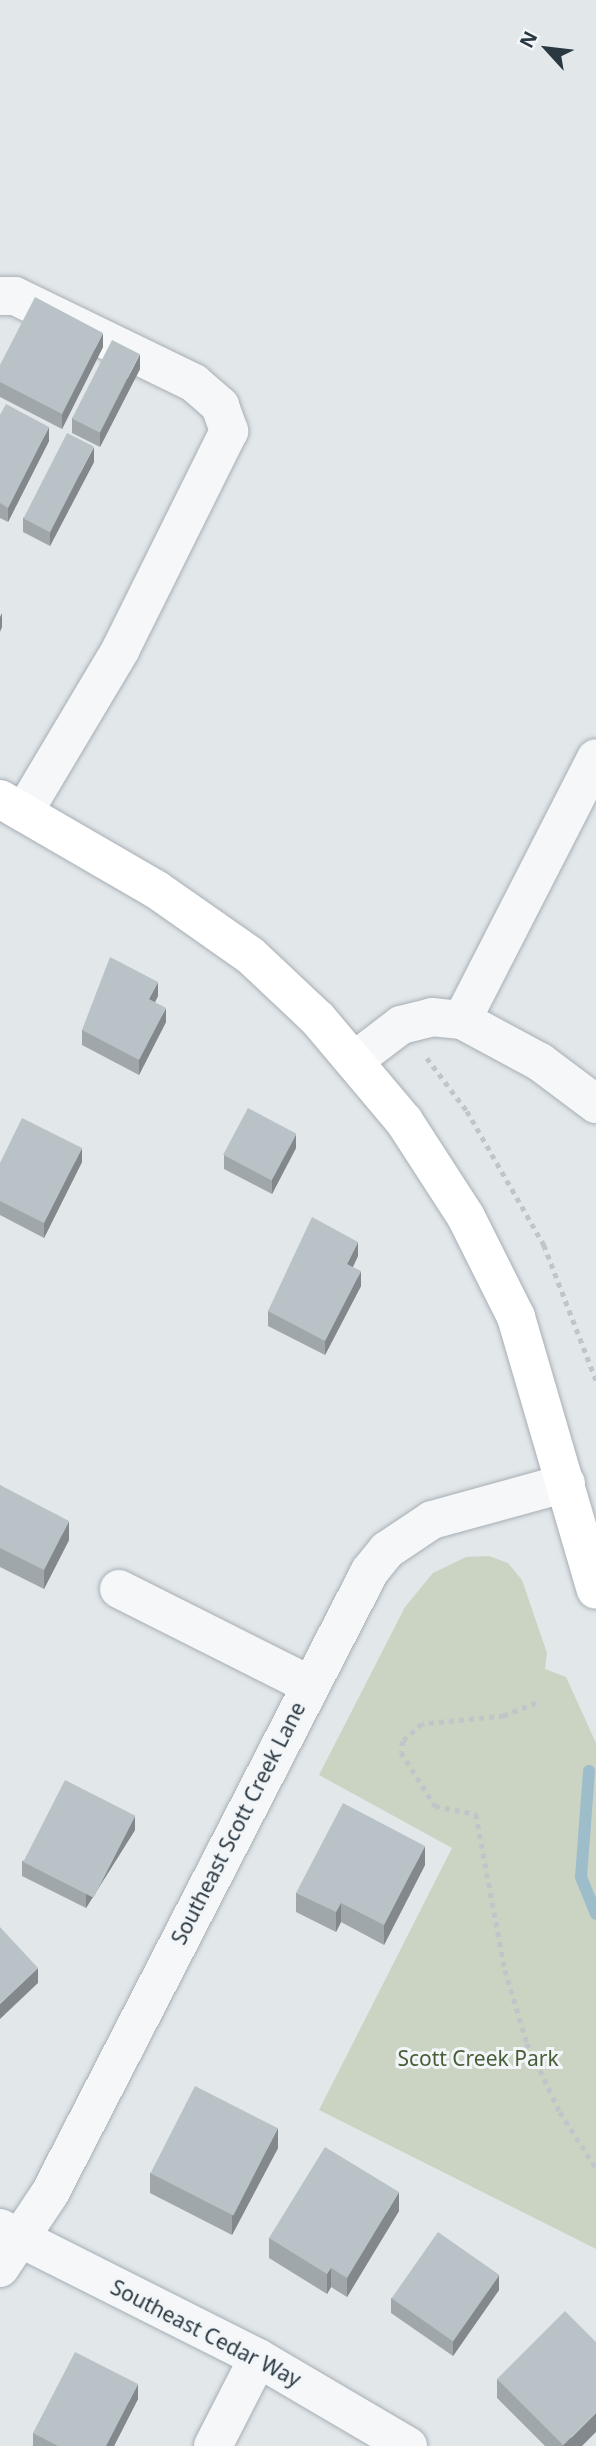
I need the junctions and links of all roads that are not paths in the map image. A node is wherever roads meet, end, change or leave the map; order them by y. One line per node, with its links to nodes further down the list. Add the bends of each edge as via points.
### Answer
1 (0, 296): 3 (street, via 15,296 194,383 220,406 229,431 121,649)
2 (596, 758): 4 (street)
3 (12, 806): 5 (main road, via 241,948)
4 (461, 1020): 5 (street, via 432,1017 401,1025); 6 (street, via 540,1062)
5 (355, 1060): 7 (main road, via 422,1146 483,1251 528,1352)
6 (596, 1104)
7 (566, 1483): 9 (main road); 10 (street, Southeast Scott Creek Lane, via 461,1508 408,1533 370,1572)
8 (119, 1589): 10 (street)
9 (596, 1590)
10 (308, 1684): 11 (street, Southeast Scott Creek Lane, via 50,2193)
11 (7, 2244): 12 (street, Southeast Cedar Way)
12 (258, 2358): 13 (street); 14 (street, Southeast Cedar Way)
13 (213, 2446)
14 (408, 2446)

